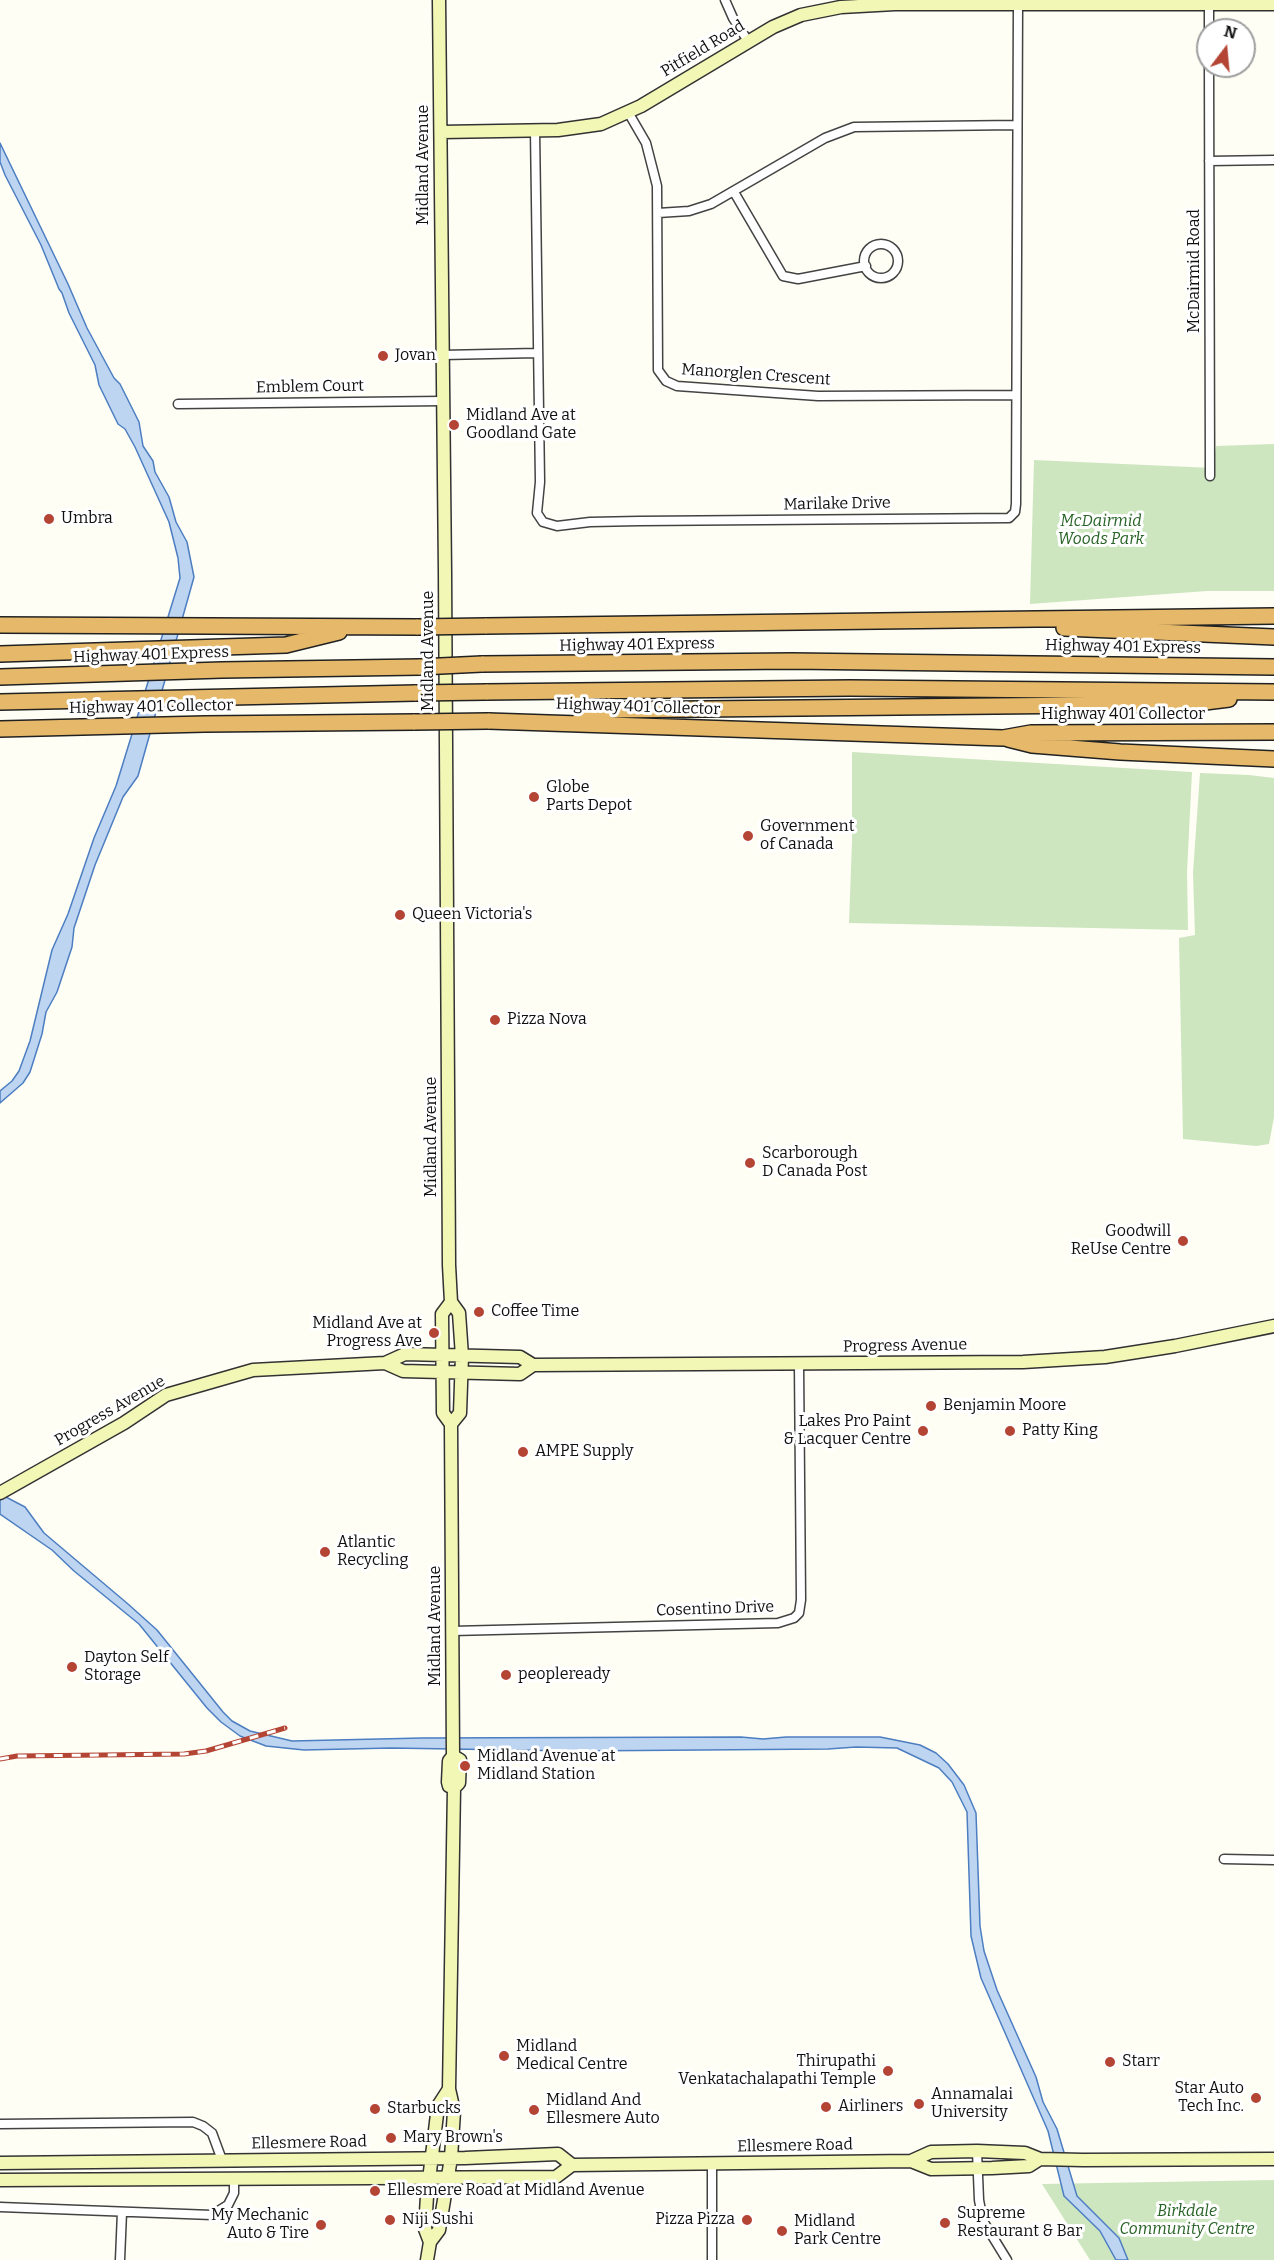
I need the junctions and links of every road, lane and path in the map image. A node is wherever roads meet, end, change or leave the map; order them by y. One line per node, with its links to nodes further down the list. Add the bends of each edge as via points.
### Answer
1 (439, 0): 14 (main road, Midland Avenue)
2 (725, 0): 9 (street)
3 (970, 2): 6 (main road, Pitfield Road); 9 (main road, Pitfield Road, via 834,8 786,21)
4 (1111, 2): 6 (main road, Pitfield Road); 7 (main road, Pitfield Road)
5 (1269, 3): 7 (main road, Pitfield Road)
6 (1018, 4): 12 (street, Marilake Drive)
7 (1209, 4): 8 (street)
8 (1209, 18)
9 (748, 41): 11 (main road, Pitfield Road)
10 (1209, 78): 16 (street, McDairmid Road)
11 (628, 112): 13 (main road, Pitfield Road, via 588,128); 18 (street, Manorglen Crescent, via 643,135 653,164)
12 (1016, 125): 17 (street, via 854,127 825,138); 22 (street, Marilake Drive)
13 (535, 130): 14 (main road, Pitfield Road); 20 (street, Marilake Drive)
14 (441, 132): 21 (main road, Midland Avenue)
15 (1274, 160): 16 (street)
16 (1209, 161): 25 (street, McDairmid Road)
17 (734, 192): 18 (street, via 702,208); 19 (street, via 783,276 798,279)
18 (658, 213): 22 (street, Manorglen Crescent, via 658,370 671,384 818,396)
19 (866, 266): 19 (street, via 872,274 888,276 896,268 898,257 888,245 877,244 868,250)
20 (537, 353): 21 (street); 22 (street, Marilake Drive, via 537,513 543,522 557,526 639,521 1009,518 1016,504)
21 (442, 355): 23 (main road, Midland Avenue)
22 (1016, 395)
23 (443, 401): 24 (street, Emblem Court); 41 (main road, Midland Avenue)
24 (178, 404)
25 (1210, 476)
26 (1274, 616): 27 (highway)
27 (852, 620): 29 (highway, bridge); 30 (highway)
28 (0, 625): 29 (highway)
29 (362, 627): 31 (highway, via 286,645)
30 (1274, 637)
31 (0, 654)
32 (1274, 667): 33 (highway, Highway 401 Express, bridge, via 804,661 482,664)
33 (0, 678)
34 (1274, 692): 35 (highway, bridge, via 850,688); 36 (highway, via 1189,704 606,710)
35 (0, 702)
36 (571, 723): 37 (highway, Highway 401 Collector, bridge); 39 (highway, Highway 401 Collector)
37 (0, 729)
38 (1274, 732): 39 (highway, Highway 401 Collector, via 1031,733)
39 (1003, 738): 40 (highway, via 1032,746 1120,753)
40 (1274, 759)
41 (451, 1302): 43 (main road, Midland Avenue, via 441,1314); 44 (main road, Midland Avenue, via 459,1313)
42 (1274, 1326): 46 (main road, Progress Avenue, via 1105,1357 1023,1362)
43 (442, 1356): 44 (main road, Progress Avenue); 45 (main road, Progress Avenue, via 405,1354); 48 (main road, Midland Avenue)
44 (462, 1356): 47 (main road, Progress Avenue, via 520,1357); 49 (main road, Midland Avenue)
45 (385, 1364): 48 (main road, Progress Avenue, via 403,1371); 51 (main road, Progress Avenue, via 253,1370 166,1395)
46 (800, 1364): 47 (main road, Progress Avenue); 52 (street, Cosentino Drive, via 801,1600 794,1618 778,1623)
47 (533, 1365): 49 (main road, Progress Avenue, via 520,1374)
48 (442, 1373): 49 (main road, Progress Avenue); 50 (main road, Midland Avenue, via 443,1413)
49 (461, 1374): 50 (main road, Midland Avenue, via 460,1413)
50 (451, 1424): 52 (main road, Midland Avenue)
51 (1, 1492)
52 (452, 1631): 55 (main road, Midland Avenue, via 453,1756 448,1782 454,1788)
53 (1224, 1859): 54 (street)
54 (1274, 1860)
55 (449, 2089): 58 (main road, Midland Avenue, via 438,2106); 59 (main road, Midland Avenue, via 454,2111)
56 (0, 2124): 62 (street, via 193,2122 212,2133)
57 (976, 2151): 60 (main road, Ellesmere Road, via 1025,2153); 63 (main road, Ellesmere Road, via 932,2152); 67 (street)
58 (432, 2158): 59 (main road, Ellesmere Road); 62 (main road, Ellesmere Road); 69 (main road, Midland Avenue)
59 (451, 2158): 66 (main road, Ellesmere Road, via 558,2154); 68 (main road, Midland Avenue)
60 (1040, 2159): 61 (main road, Ellesmere Road); 67 (main road, Ellesmere Road, via 1029,2166)
61 (1274, 2159)
62 (222, 2160): 64 (main road, Ellesmere Road)
63 (911, 2161): 65 (main road, Ellesmere Road); 67 (main road, Ellesmere Road, via 931,2169)
64 (0, 2163)
65 (712, 2164): 66 (main road, Ellesmere Road); 77 (street)
66 (572, 2165): 68 (main road, Ellesmere Road, via 556,2177)
67 (977, 2168): 78 (street, via 983,2221)
68 (448, 2177): 69 (main road, Ellesmere Road); 74 (main road, Midland Avenue, via 439,2230)
69 (431, 2178): 71 (main road, Ellesmere Road); 74 (main road, Midland Avenue, via 425,2229)
70 (0, 2180): 71 (main road, Ellesmere Road)
71 (234, 2180): 73 (street, via 234,2193 228,2205 212,2215)
72 (0, 2207): 73 (street)
73 (122, 2212): 75 (street)
74 (430, 2242): 76 (main road, Midland Avenue)
75 (120, 2260)
76 (427, 2260)
77 (712, 2260)
78 (1007, 2260)

